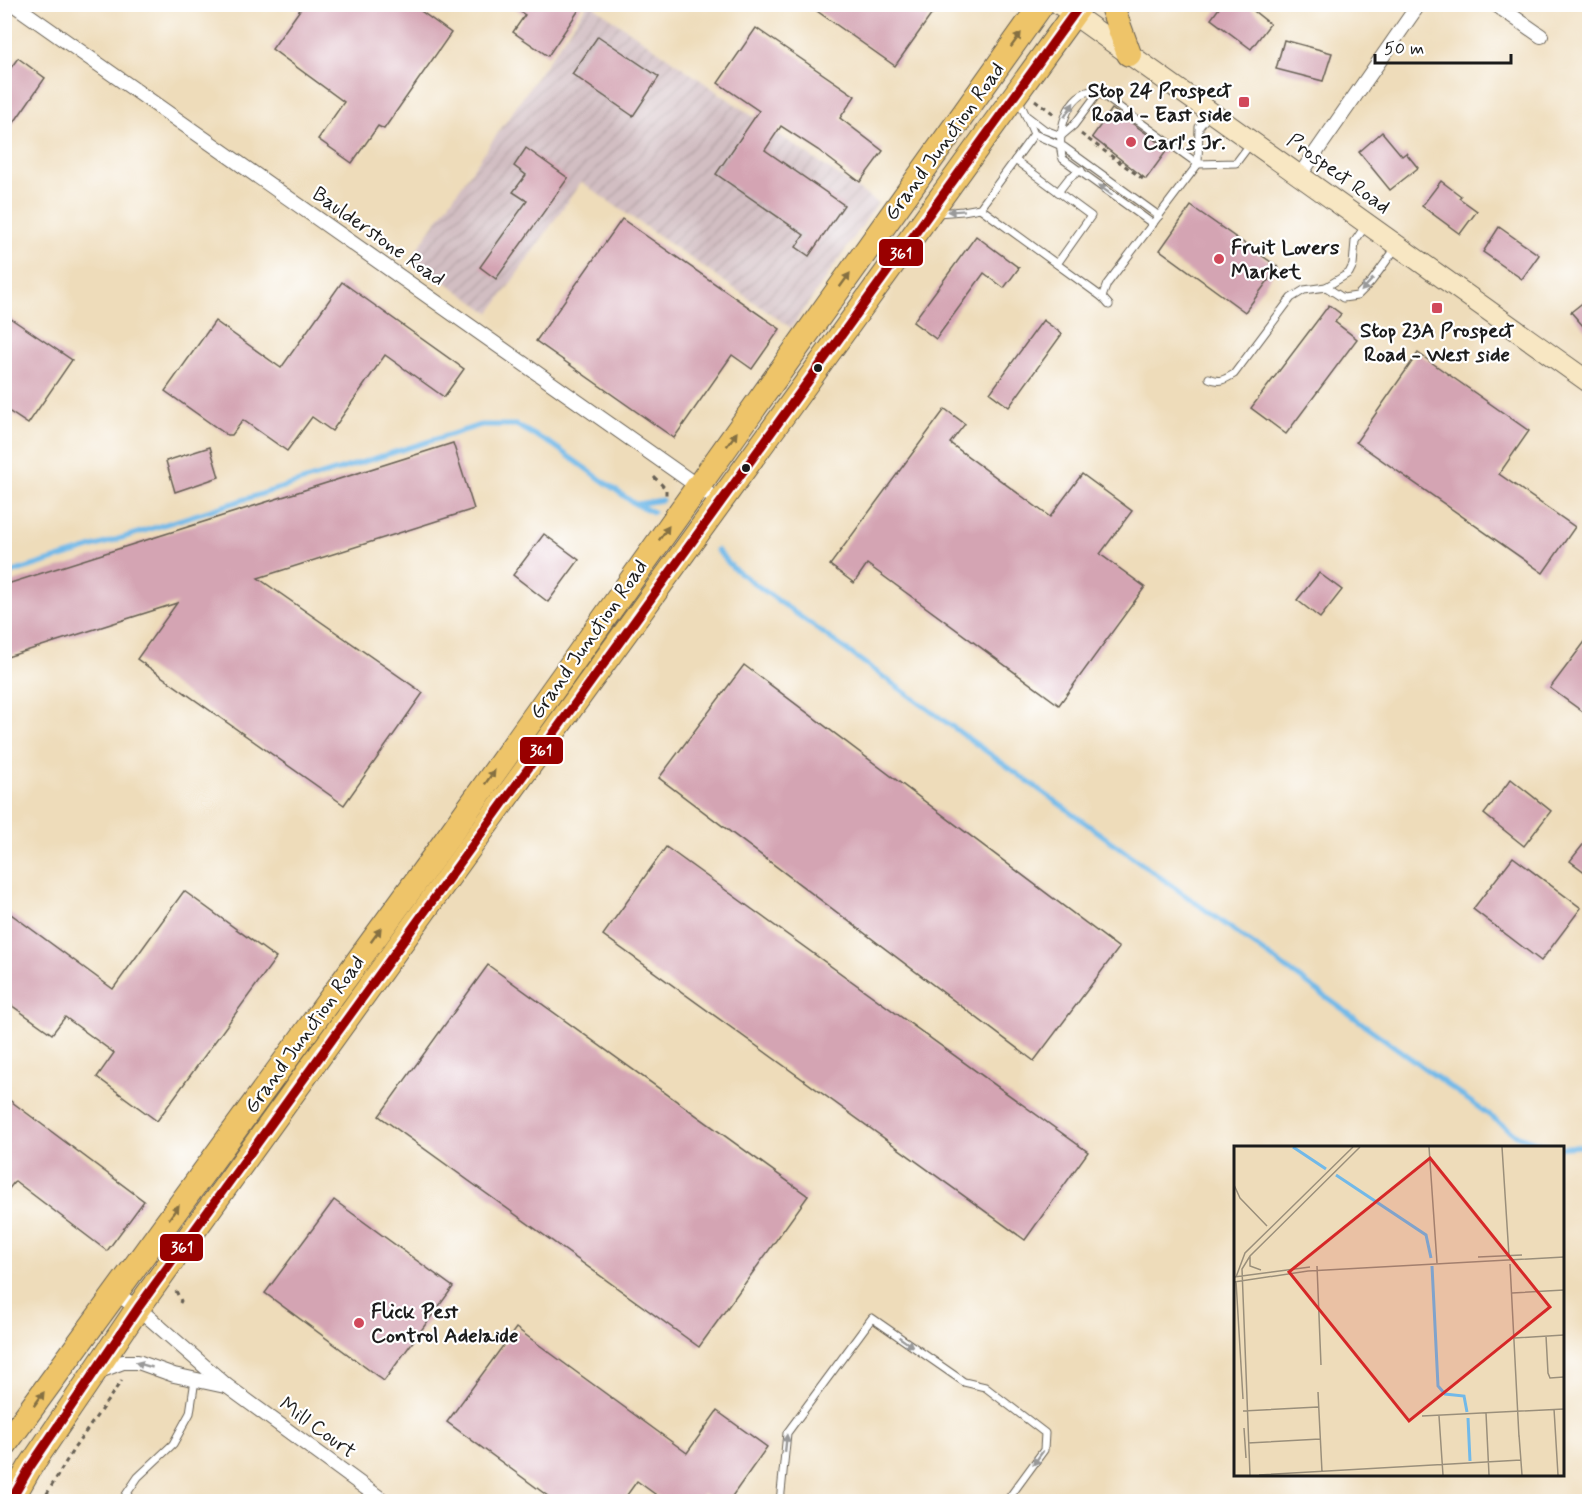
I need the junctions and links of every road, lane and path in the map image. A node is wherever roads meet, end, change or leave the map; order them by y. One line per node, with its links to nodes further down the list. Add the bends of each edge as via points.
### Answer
1 (13, 4): 37 (street, Baulderstone Road)
2 (1042, 4): 37 (highway, Grand Junction Road, one-way to 2)
3 (1111, 4): 8 (highway)
4 (1419, 4): 22 (street)
5 (1495, 4): 7 (street)
6 (1071, 8): 8 (main road, Prospect Road); 10 (highway, Grand Junction Road)
7 (1541, 36)
8 (1129, 54): 11 (main road, Prospect Road)
9 (1098, 93): 15 (lane); 15 (lane, one-way to 9, via 1064,117 1080,95 1089,90); 20 (lane)
10 (1025, 103): 12 (path); 14 (lane); 15 (lane, via 1046,130); 26 (highway, Grand Junction Road)
11 (1210, 112): 16 (main road, Prospect Road); 20 (lane, via 1199,127)
12 (1058, 117)
13 (1077, 131): 23 (path)
14 (1034, 134): 17 (lane); 18 (lane)
15 (1061, 136): 17 (lane)
16 (1253, 141): 20 (lane, via 1236,163); 22 (main road, Prospect Road)
17 (1060, 146): 19 (lane); 21 (lane, via 1063,159)
18 (1015, 160): 24 (lane); 25 (lane)
19 (1086, 163): 21 (lane); 27 (lane)
20 (1198, 164): 27 (lane)
21 (1080, 172): 24 (lane); 29 (lane, one-way to 21)
22 (1300, 175): 28 (main road, Prospect Road)
23 (1143, 179)
24 (1058, 192): 31 (lane, via 1091,216)
25 (980, 208): 26 (lane, one-way to 26); 31 (lane)
26 (930, 213): 38 (highway, Grand Junction Road)
27 (1159, 216): 29 (lane)
28 (1367, 223): 30 (main road, Prospect Road); 32 (lane, via 1355,241 1349,273)
29 (1153, 224): 33 (lane)
30 (1398, 245): 32 (lane, one-way to 32, via 1357,296 1343,298); 36 (main road, Prospect Road)
31 (1057, 264): 33 (lane)
32 (1326, 287): 35 (lane, via 1304,290 1291,298 1234,374 1222,381)
33 (1102, 297): 34 (lane)
34 (1109, 305)
35 (1209, 378)
36 (1590, 383)
37 (698, 486): 38 (street, Baulderstone Road); 39 (highway, Grand Junction Road, one-way to 37)
38 (720, 502): 40 (highway, Grand Junction Road)
39 (444, 843): 40 (highway); 41 (highway, Grand Junction Road, one-way to 39)
40 (463, 857): 42 (highway, Grand Junction Road)
41 (115, 1293): 42 (street, Mill Court); 47 (highway, Grand Junction Road, one-way to 41)
42 (138, 1308): 43 (highway, Grand Junction Road); 46 (street, Mill Court)
43 (93, 1373): 45 (street, Mill Court, one-way to 43, via 138,1362 123,1362); 48 (highway, Grand Junction Road)
44 (124, 1379): 49 (path, via 73,1450)
45 (195, 1379): 46 (street, Mill Court); 50 (lane, via 190,1413 173,1444 138,1477)
46 (227, 1386): 51 (street, Mill Court)
47 (4, 1446)
48 (10, 1502)
49 (42, 1502)
50 (121, 1502)
51 (385, 1502)
52 (780, 1502): 53 (lane, one-way to 53, via 787,1433 872,1318 964,1382 985,1387 1045,1433 1044,1450)
53 (1006, 1502)

